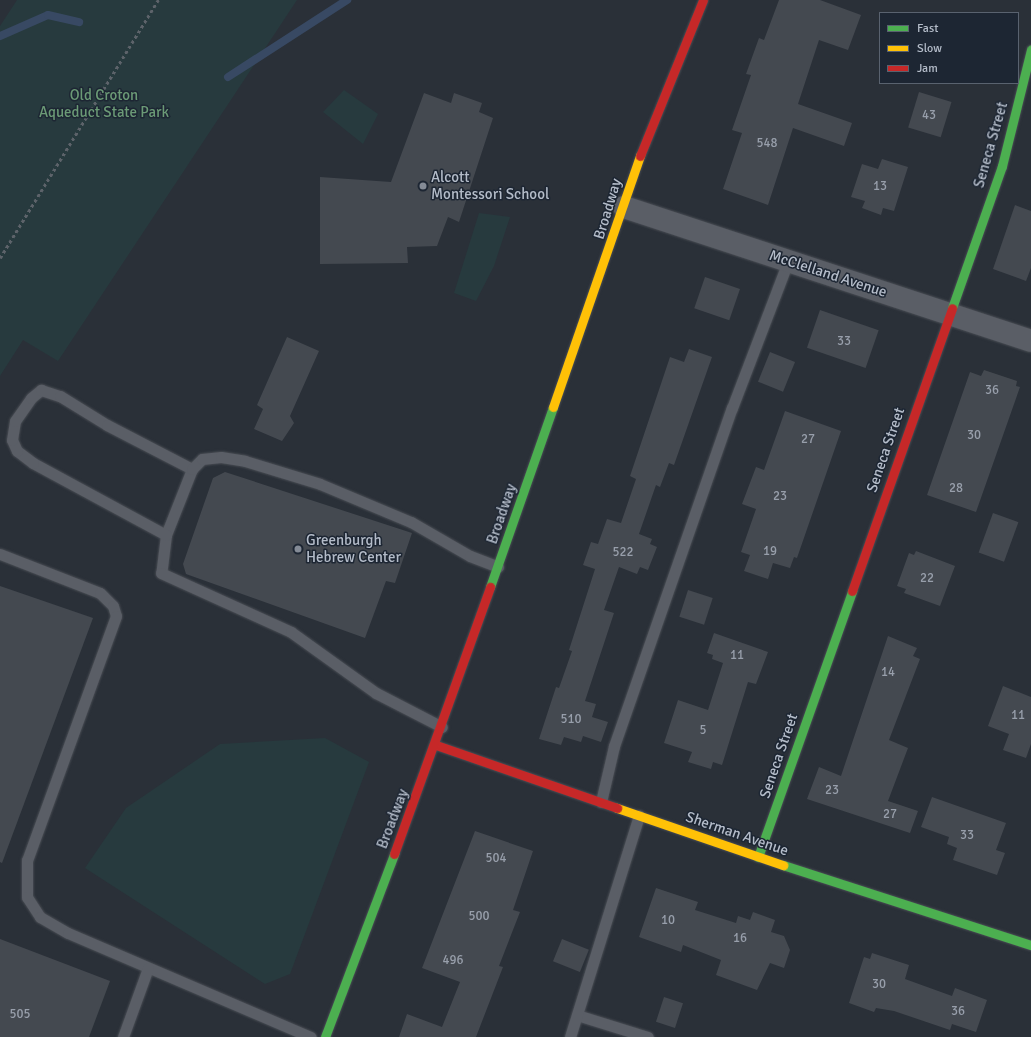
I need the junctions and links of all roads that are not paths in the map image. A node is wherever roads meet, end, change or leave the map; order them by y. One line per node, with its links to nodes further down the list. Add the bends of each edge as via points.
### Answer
1 (703, 0): 3 (street, Broadway, via 632,176)
2 (1031, 50): 5 (street, Seneca Street, via 1002,166)
3 (624, 207): 4 (street, McClelland Avenue); 10 (street, Broadway)
4 (788, 261): 5 (street, McClelland Avenue); 13 (lane, via 732,408 614,746)
5 (949, 314): 6 (street, McClelland Avenue); 15 (street, Seneca Street)
6 (1031, 341)
7 (192, 469): 8 (lane); 8 (lane, via 60,396 41,390 30,398 15,421 12,440 17,451 33,463); 10 (lane, via 202,459 221,457 245,461 320,484 411,522 470,556)
8 (166, 535): 11 (lane, via 161,573 291,632 376,693)
9 (0, 554): 17 (lane, via 100,593 113,606 116,616 28,860 27,897 40,917 68,934)
10 (498, 567): 11 (street, Broadway)
11 (442, 727): 12 (street, Broadway)
12 (436, 745): 13 (street, Sherman Avenue); 21 (street, Broadway)
13 (601, 802): 14 (street, Sherman Avenue)
14 (639, 815): 15 (street, Sherman Avenue); 18 (lane)
15 (758, 857): 16 (street, Sherman Avenue)
16 (1031, 946)
17 (148, 968): 19 (lane); 20 (lane)
18 (577, 1015): 22 (lane); 23 (lane)
19 (123, 1037)
20 (311, 1037)
21 (325, 1037)
22 (570, 1037)
23 (648, 1037)

